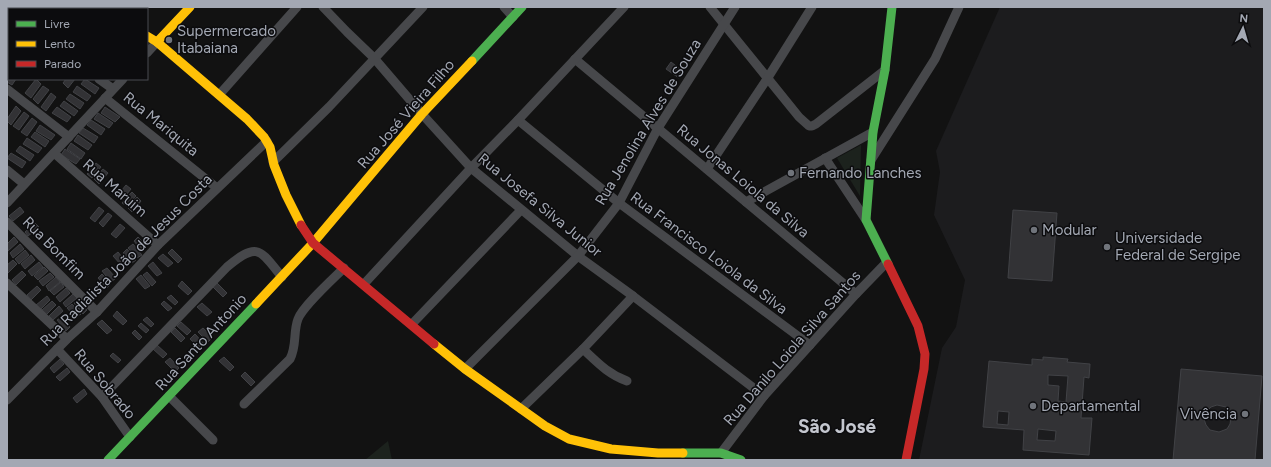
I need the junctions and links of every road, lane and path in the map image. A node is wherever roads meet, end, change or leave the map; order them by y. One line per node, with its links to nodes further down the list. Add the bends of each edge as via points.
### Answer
1 (190, 7): 16 (street)
2 (296, 7): 26 (street)
3 (323, 7): 18 (street, Rua Josefa Silva Junior)
4 (504, 7): 13 (street)
5 (522, 7): 13 (street, Rua José Vieira Filho)
6 (624, 7): 19 (street)
7 (710, 7): 14 (street)
8 (734, 7): 14 (street, Rua Jenolina Alves de Souza)
9 (812, 7): 21 (street)
10 (892, 7): 20 (street)
11 (959, 7): 36 (street, via 935,60)
12 (419, 8): 18 (street)
13 (513, 17): 28 (street, Rua José Vieira Filho)
14 (723, 25): 21 (street); 30 (street, Rua Jenolina Alves de Souza)
15 (148, 37): 16 (street)
16 (157, 42): 17 (street); 26 (street)
17 (148, 52)
18 (374, 58): 28 (street, Rua Josefa Silva Junior); 37 (street, via 330,108)
19 (576, 59): 29 (street); 30 (street, Rua Jonas Loiola da Silva)
20 (885, 70): 21 (street, via 812,126 803,121); 31 (street)
21 (767, 79): 39 (street)
22 (100, 80): 24 (street)
23 (122, 80): 24 (street)
24 (114, 89): 27 (street)
25 (7, 90): 32 (street)
26 (219, 95): 33 (street)
27 (105, 98): 32 (street); 42 (street, Rua Mariquita)
28 (422, 114): 38 (street, Rua Josefa Silva Junior); 49 (street, Rua José Vieira Filho)
29 (518, 120): 38 (street); 45 (street, Rua Francisco Loiola da Silva)
30 (658, 128): 39 (street, Rua Jonas Loiola da Silva); 45 (street, Rua Jenolina Alves de Souza)
31 (873, 132): 35 (street); 36 (street)
32 (69, 137): 34 (street)
33 (267, 141): 37 (street); 42 (street, Rua Radialista João de Jesus Costa)
34 (54, 154): 41 (street); 50 (street, Rua Maruim)
35 (825, 158): 44 (street); 47 (street)
36 (870, 161): 47 (street)
37 (273, 162): 49 (street, via 291,209)
38 (471, 168): 46 (street, Rua Josefa Silva Junior); 56 (street)
39 (707, 169): 44 (street, Rua Jonas Loiola da Silva)
40 (7, 170): 41 (street)
41 (24, 184): 43 (street)
42 (217, 188): 50 (street, Rua Radialista João de Jesus Costa)
43 (7, 202)
44 (746, 202): 57 (street, Rua Jonas Loiola da Silva)
45 (619, 203): 51 (street, Rua Jenolina Alves de Souza); 62 (street, Rua Francisco Loiola da Silva)
46 (521, 210): 51 (street, Rua Josefa Silva Junior); 60 (street)
47 (866, 220): 52 (street)
48 (7, 222): 59 (street, Rua Bomfim)
49 (314, 243): 53 (street); 54 (street, Rua Santo Antonio)
50 (158, 245): 59 (street, Rua Radialista João de Jesus Costa)
51 (578, 256): 58 (street, Rua Josefa Silva Junior); 65 (street, Rua Jenolina Alves de Souza)
52 (886, 262): 57 (street, Rua Danilo Loiola Silva Santos); 79 (street, via 918,326 925,354)
53 (344, 268): 56 (street); 71 (street, via 301,312 295,328 294,352 290,359)
54 (282, 277): 68 (street, Rua Santo Antonio); 70 (street, via 264,254 251,251 243,254 227,267)
55 (7, 284): 61 (street)
56 (364, 284): 60 (street)
57 (856, 294): 62 (street, Rua Danilo Loiola Silva Santos)
58 (634, 296): 64 (street); 69 (street, Rua Josefa Silva Junior)
59 (97, 312): 61 (street, Rua Radialista João de Jesus Costa)
60 (412, 324): 65 (street)
61 (67, 339): 63 (street, Rua Radialista João de Jesus Costa)
62 (810, 345): 69 (street, Rua Danilo Loiola Silva Santos)
63 (57, 349): 67 (street, Rua Radialista João de Jesus Costa); 70 (street, Rua Sobrado)
64 (584, 349): 66 (street, via 602,368); 72 (street)
65 (465, 369): 72 (street)
66 (627, 381)
67 (8, 396)
68 (169, 396): 73 (street, Rua Santo Antonio); 74 (street)
69 (764, 396): 75 (street, Rua Danilo Loiola Silva Santos)
70 (102, 397): 73 (street, Rua Sobrado)
71 (244, 404)
72 (521, 409): 76 (street, via 569,439 586,444 611,449)
73 (130, 437): 77 (street, Rua Santo Antonio)
74 (212, 440)
75 (720, 453): 76 (street); 78 (street)
76 (696, 457)
77 (108, 460)
78 (741, 460)
79 (906, 460)

